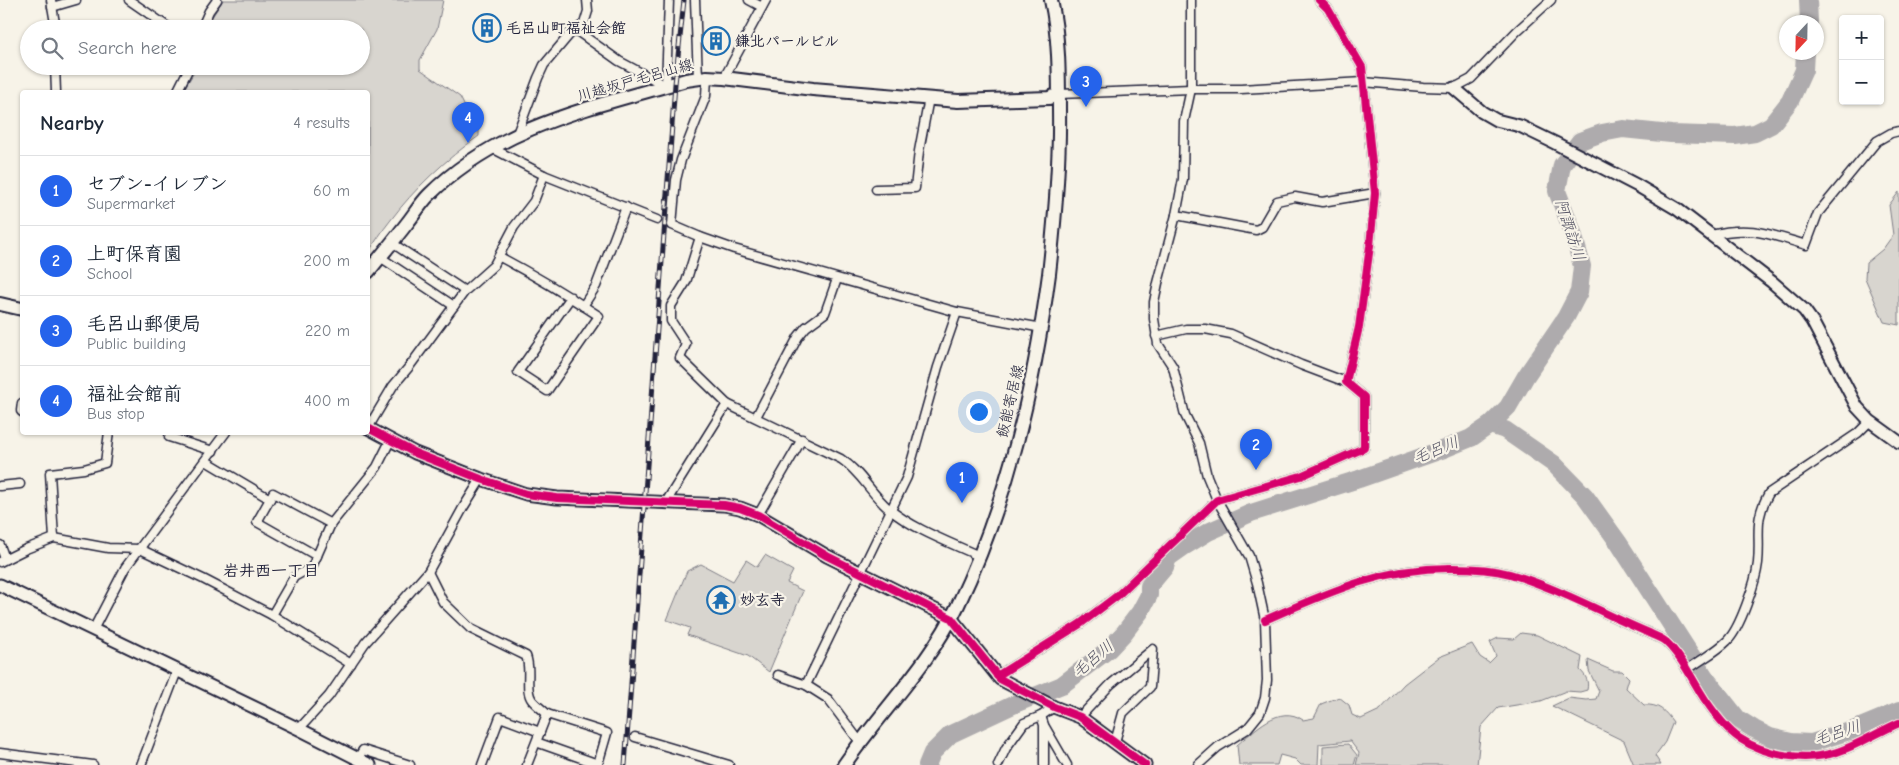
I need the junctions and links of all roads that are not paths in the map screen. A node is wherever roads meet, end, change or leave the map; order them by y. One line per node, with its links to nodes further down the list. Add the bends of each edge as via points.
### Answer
1 (76, 0): 12 (street)
2 (129, 0): 15 (street)
3 (217, 0): 16 (street)
4 (587, 0): 17 (street, via 586,18)
5 (669, 0): 23 (street)
6 (696, 0): 20 (street)
7 (750, 0): 13 (street)
8 (1051, 0): 28 (main road, 飯能寄居線, via 1057,38)
9 (1191, 0): 25 (street)
10 (1320, 0): 22 (street, via 1362,67)
11 (1551, 0): 24 (street, via 1472,79)
12 (52, 3): 14 (street)
13 (764, 4): 21 (street)
14 (55, 20)
15 (158, 20)
16 (205, 20)
17 (577, 31): 23 (street, via 619,61); 31 (street, via 570,34 544,65)
18 (55, 75): 26 (street)
19 (186, 75): 27 (street)
20 (702, 78): 21 (main road, 川越坂戸毛呂山線); 23 (main road, 川越坂戸毛呂山線); 40 (street, via 706,96 681,160 672,225)
21 (724, 78): 29 (main road, 川越坂戸毛呂山線)
22 (1363, 82): 24 (street); 25 (street); 35 (street)
23 (666, 86): 31 (main road, 川越坂戸毛呂山線)
24 (1454, 88): 39 (street, via 1496,120 1520,126 1638,186)
25 (1191, 89): 28 (street); 37 (street, via 1184,121 1183,179)
26 (56, 90)
27 (178, 90)
28 (1059, 94): 29 (main road, 川越坂戸毛呂山線, via 1049,98 983,102); 53 (main road, 飯能寄居線, via 1058,183)
29 (930, 98): 34 (street, via 915,188)
30 (1899, 131): 39 (street, via 1877,141 1818,213 1806,245 1759,231 1730,230)
31 (517, 134): 32 (main road, 川越坂戸毛呂山線)
32 (490, 148): 33 (street); 41 (main road, 川越坂戸毛呂山線, via 456,171 428,196)
33 (544, 175): 36 (street); 43 (street, via 534,201 514,227)
34 (876, 189)
35 (1375, 193): 37 (street, via 1322,202 1295,197 1277,202 1262,228 1256,230); 55 (street, via 1360,319)
36 (626, 207): 38 (street); 50 (street, via 596,286)
37 (1176, 215): 54 (street, via 1154,302)
38 (656, 220)
39 (1711, 236): 58 (street, via 1804,310 1857,407)
40 (700, 238): 45 (street); 56 (street, via 686,282 671,306 671,321 686,344 680,358)
41 (392, 243): 42 (main road, 川越坂戸毛呂山線); 46 (street)
42 (380, 257): 44 (main road, 川越坂戸毛呂山線); 49 (street)
43 (500, 257): 46 (street); 47 (street)
44 (370, 270)
45 (837, 279): 52 (street); 57 (street, via 825,312 798,337)
46 (465, 290): 49 (street)
47 (571, 298): 50 (street); 50 (street, via 518,372 547,390 599,316)
48 (0, 304): 51 (main road)
49 (454, 306): 59 (street, via 393,386)
50 (583, 306)
51 (20, 309)
52 (957, 312): 53 (street); 75 (street, via 907,477)
53 (1042, 328): 82 (main road, 飯能寄居線, via 1020,435)
54 (1156, 336): 55 (street, via 1186,329 1231,334); 74 (street, via 1173,368 1185,416 1199,443)
55 (1346, 382): 74 (street, via 1364,397 1364,448 1301,476)
56 (727, 404): 57 (street); 73 (street)
57 (756, 417): 64 (street)
58 (1870, 421): 66 (street); 92 (street, via 1858,433 1769,493 1758,515 1758,565 1736,630 1728,640)
59 (370, 425)
60 (370, 429): 65 (street)
61 (109, 435): 78 (street, via 105,463 50,473)
62 (224, 435): 67 (street)
63 (169, 437): 67 (street)
64 (802, 439): 75 (street, via 850,465 876,498); 76 (street)
65 (390, 441): 69 (street); 77 (street, via 377,467)
66 (1899, 442)
67 (213, 451): 68 (street)
68 (206, 460): 72 (street); 80 (street)
69 (481, 479): 73 (street, via 538,496); 84 (street)
70 (20, 484): 71 (street)
71 (0, 486)
72 (270, 499): 77 (street, via 273,492); 81 (street, via 257,522)
73 (666, 502): 76 (street, via 724,505)
74 (1219, 502): 89 (street, via 1249,556); 95 (street, via 1116,596)
75 (891, 511): 82 (street); 85 (street)
76 (758, 515): 85 (street, via 804,544)
77 (331, 524): 81 (street)
78 (54, 538): 80 (street, via 108,548); 83 (street)
79 (0, 545): 83 (street)
80 (140, 549): 87 (street); 90 (street, via 125,568)
81 (317, 556): 87 (street, via 312,567 294,577)
82 (979, 556): 88 (main road, 飯能寄居線)
83 (2, 560)
84 (428, 572): 91 (street, via 370,637); 98 (street, via 443,602 471,629 526,656 530,664 528,693)
85 (861, 573): 88 (street); 96 (street)
86 (0, 585): 90 (street)
87 (272, 615): 91 (street)
88 (951, 618): 95 (street); 107 (main road, 飯能寄居線, via 928,654)
89 (1265, 620): 92 (street, via 1380,575 1415,569 1478,568 1510,574 1563,593 1665,640); 123 (street, via 1267,680 1260,712 1247,729 1218,747)
90 (94, 630): 93 (street)
91 (351, 664): 103 (street, via 330,696)
92 (1689, 668): 101 (street, via 1706,702 1738,737 1786,756 1837,752)
93 (177, 671): 103 (street); 112 (street)
94 (778, 675): 96 (street)
95 (1001, 679): 97 (street)
96 (806, 685): 107 (street, via 828,699)
97 (1050, 705): 99 (street); 100 (street)
98 (547, 714): 104 (street); 106 (street, via 607,733 598,764)
99 (1041, 716): 102 (street); 119 (street, via 1024,723)
100 (1080, 717): 108 (street); 108 (street, via 1111,684 1153,649 1150,687 1123,713)
101 (1899, 723)
102 (1044, 725): 120 (street); 121 (street)
103 (299, 729): 110 (street)
104 (540, 732): 106 (street); 115 (street, via 500,717)
105 (635, 737): 117 (street)
106 (536, 742): 116 (street)
107 (860, 742): 118 (main road, 飯能寄居線)
108 (1115, 742): 122 (street)
109 (0, 754): 111 (street)
110 (358, 758): 113 (street); 114 (street, via 363,750)
111 (93, 765)
112 (142, 765)
113 (370, 765)
114 (410, 765)
115 (482, 765)
116 (527, 765)
117 (729, 765)
118 (844, 765)
119 (998, 765)
120 (1044, 765)
121 (1067, 765)
122 (1144, 765)
123 (1198, 765)

